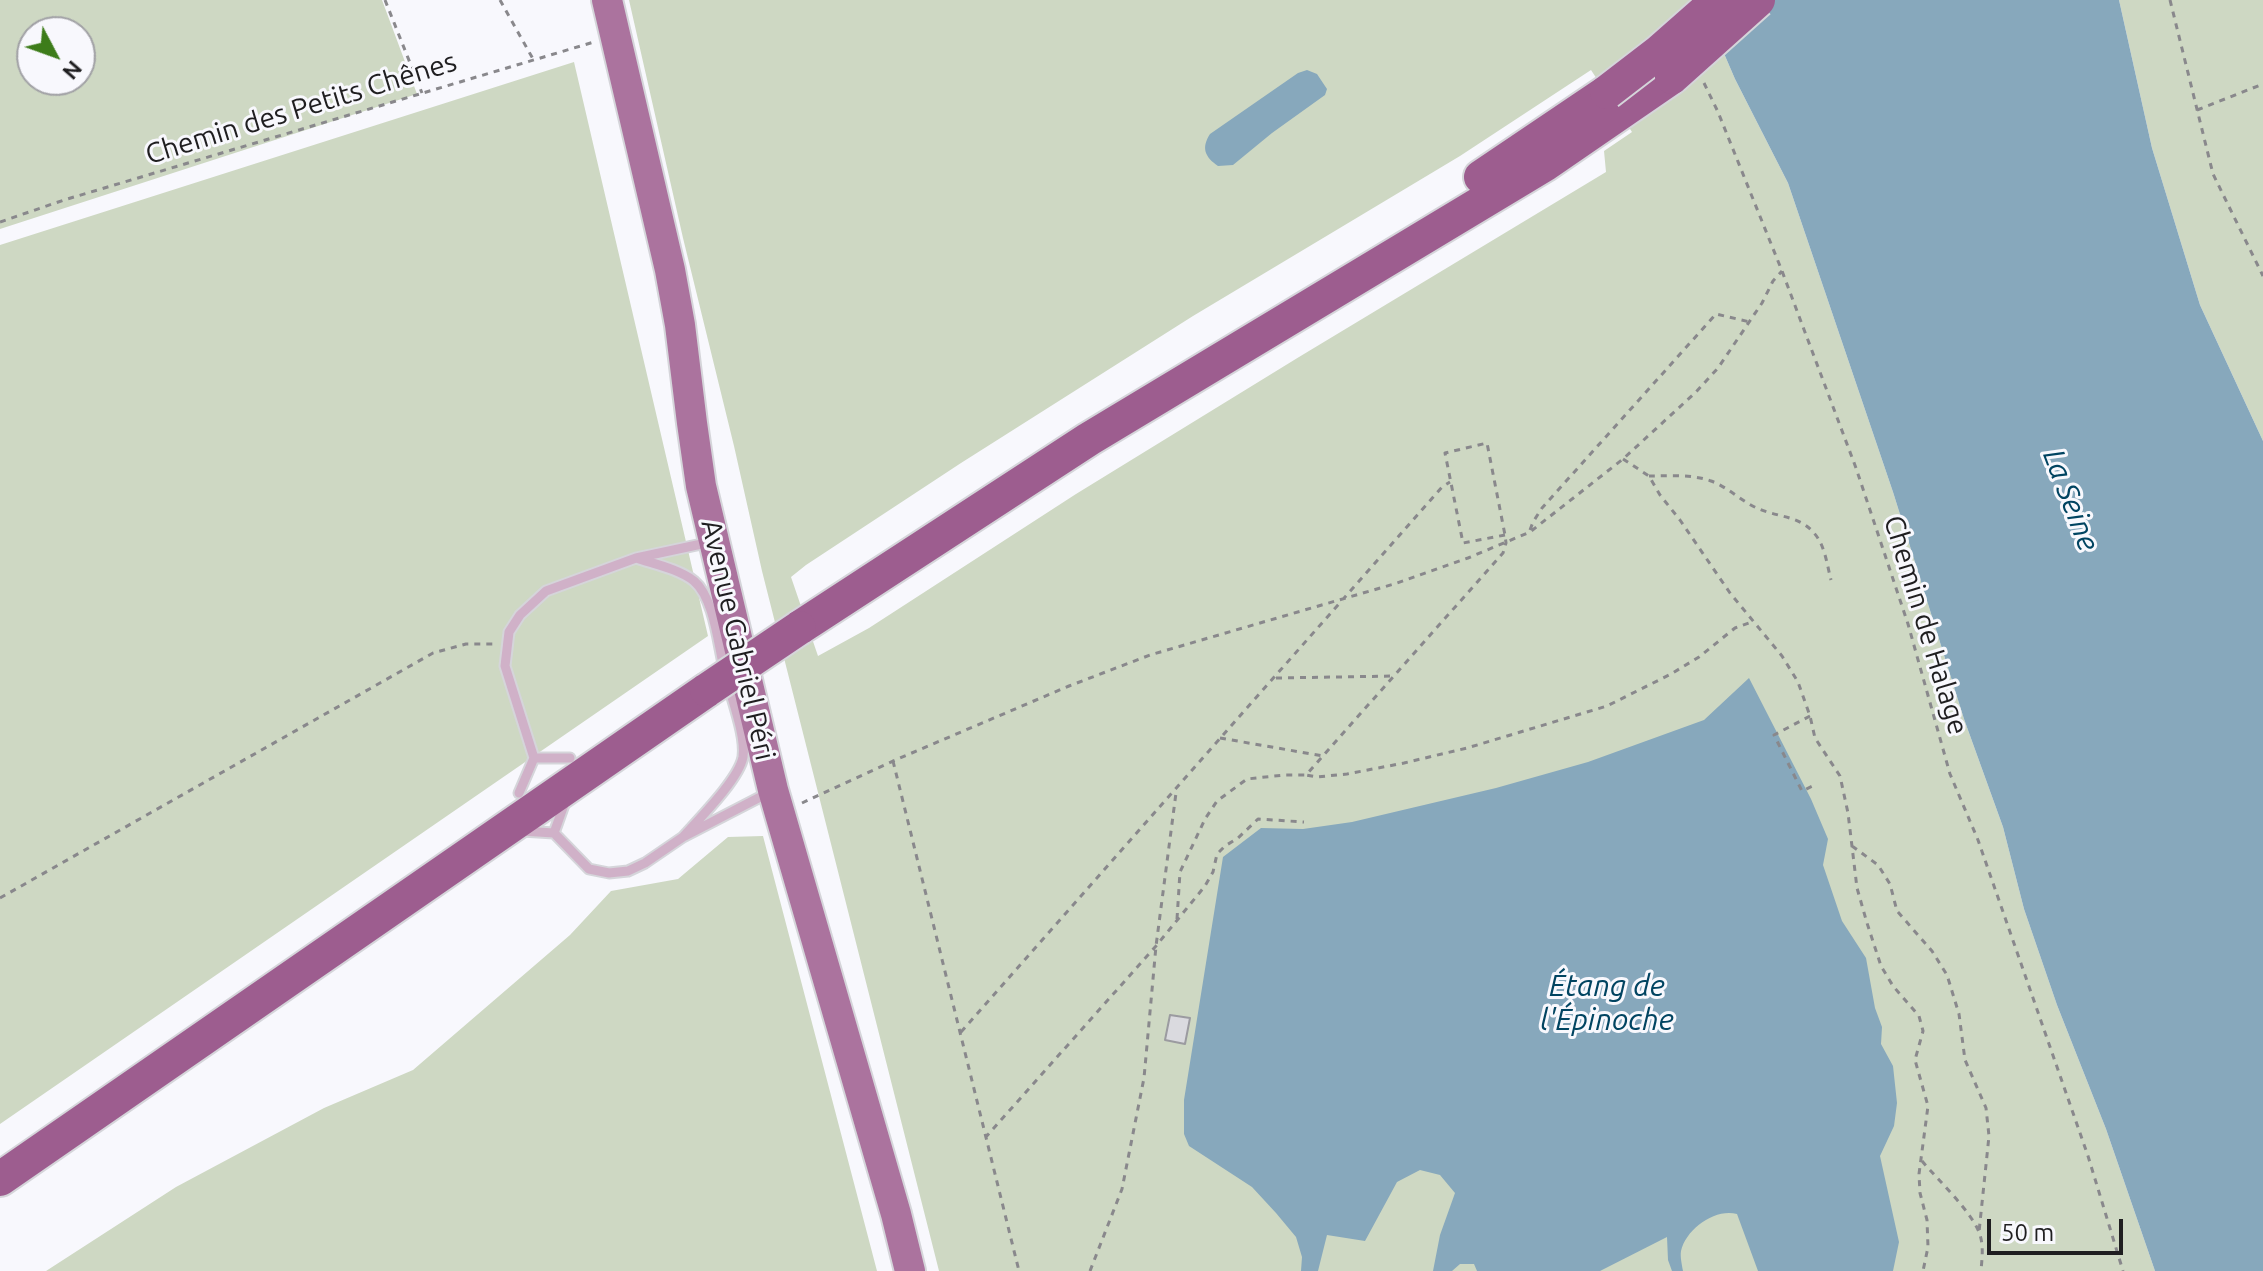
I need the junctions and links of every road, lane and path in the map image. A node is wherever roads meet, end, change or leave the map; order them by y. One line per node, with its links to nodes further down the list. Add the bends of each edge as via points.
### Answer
1 (385, 0): 11 (path)
2 (500, 0): 8 (path)
3 (607, 0): 7 (main road, Avenue Gabriel Péri)
4 (1718, 0): 12 (highway, bridge, via 1659,52)
5 (1758, 0): 12 (highway, bridge, via 1672,77)
6 (2170, 0): 13 (path)
7 (615, 37): 8 (path, Chemin des Petits Chênes); 23 (main road, Avenue Gabriel Péri, via 670,270)
8 (533, 59): 11 (path, Chemin des Petits Chênes)
9 (1699, 73): 15 (path, Chemin de Halage)
10 (2263, 84): 13 (path)
11 (422, 93): 14 (path, Chemin des Petits Chênes)
12 (1614, 103): 37 (highway, via 1075,422)
13 (2197, 110): 16 (path, via 2213,174)
14 (0, 222)
15 (1782, 271): 17 (path); 62 (path, Chemin de Halage, via 1861,482 1950,774 2088,1156)
16 (2263, 276)
17 (1750, 322): 18 (path, via 1696,392); 21 (path, via 1716,314 1542,508)
18 (1623, 459): 19 (path); 21 (path)
19 (1649, 476): 26 (path, via 1711,481 1762,510 1801,522 1823,548); 28 (path)
20 (1450, 482): 22 (path, via 1463,543); 22 (path, via 1445,453 1487,443); 27 (path)
21 (1530, 532): 24 (path)
22 (1505, 535): 24 (path)
23 (714, 541): 25 (lane); 42 (main road, Avenue Gabriel Péri)
24 (1506, 543): 27 (path); 30 (path, via 1503,553)
25 (636, 558): 29 (lane, via 546,591 520,615); 46 (lane, via 693,581 707,597 743,745 736,774)
26 (1831, 580)
27 (1346, 597): 31 (path); 36 (path, via 1150,655)
28 (1752, 622): 32 (path, via 1782,656); 38 (path, via 1735,628 1671,674 1607,706 1404,763)
29 (507, 645): 35 (lane, via 505,666); 48 (path, via 466,644 433,653)
30 (1396, 676): 31 (path); 34 (path)
31 (1275, 678): 33 (path)
32 (1810, 716): 39 (path, via 1774,735 1802,791); 47 (path, via 1815,738 1840,776)
33 (1220, 738): 34 (path); 40 (path)
34 (1323, 756): 38 (path)
35 (534, 758): 37 (lane); 41 (lane)
36 (893, 761): 42 (path); 51 (path)
37 (571, 771): 41 (highway); 44 (highway); 45 (lane)
38 (1306, 775): 49 (path, via 1247,779 1217,801 1180,872)
39 (1817, 784)
40 (1176, 789): 50 (path); 51 (path)
41 (519, 793): 53 (highway)
42 (785, 798): 46 (lane); 57 (main road, Avenue Gabriel Péri)
43 (1304, 822): 49 (path, via 1258,819 1249,825 1217,854 1213,872)
44 (505, 830): 45 (lane); 55 (highway)
45 (554, 833): 46 (lane, via 589,869 609,873 645,863)
46 (683, 837)
47 (1851, 845): 54 (path, via 1857,888 1881,966 1919,1016 1923,1031 1915,1060 1928,1106); 56 (path, via 1878,865 1897,911 1947,975 1965,1060 1986,1108 1989,1136)
48 (0, 898)
49 (1177, 920): 50 (path)
50 (1156, 946): 52 (path); 59 (path, via 1144,1078 1122,1189)
51 (961, 1032): 52 (path)
52 (985, 1138): 58 (path)
53 (0, 1151)
54 (1922, 1161): 56 (path); 60 (path, via 1920,1193 1928,1247)
55 (0, 1179)
56 (1979, 1232): 61 (path)
57 (910, 1271)
58 (1019, 1271)
59 (1090, 1271)
60 (1923, 1271)
61 (1981, 1271)
62 (2123, 1271)

